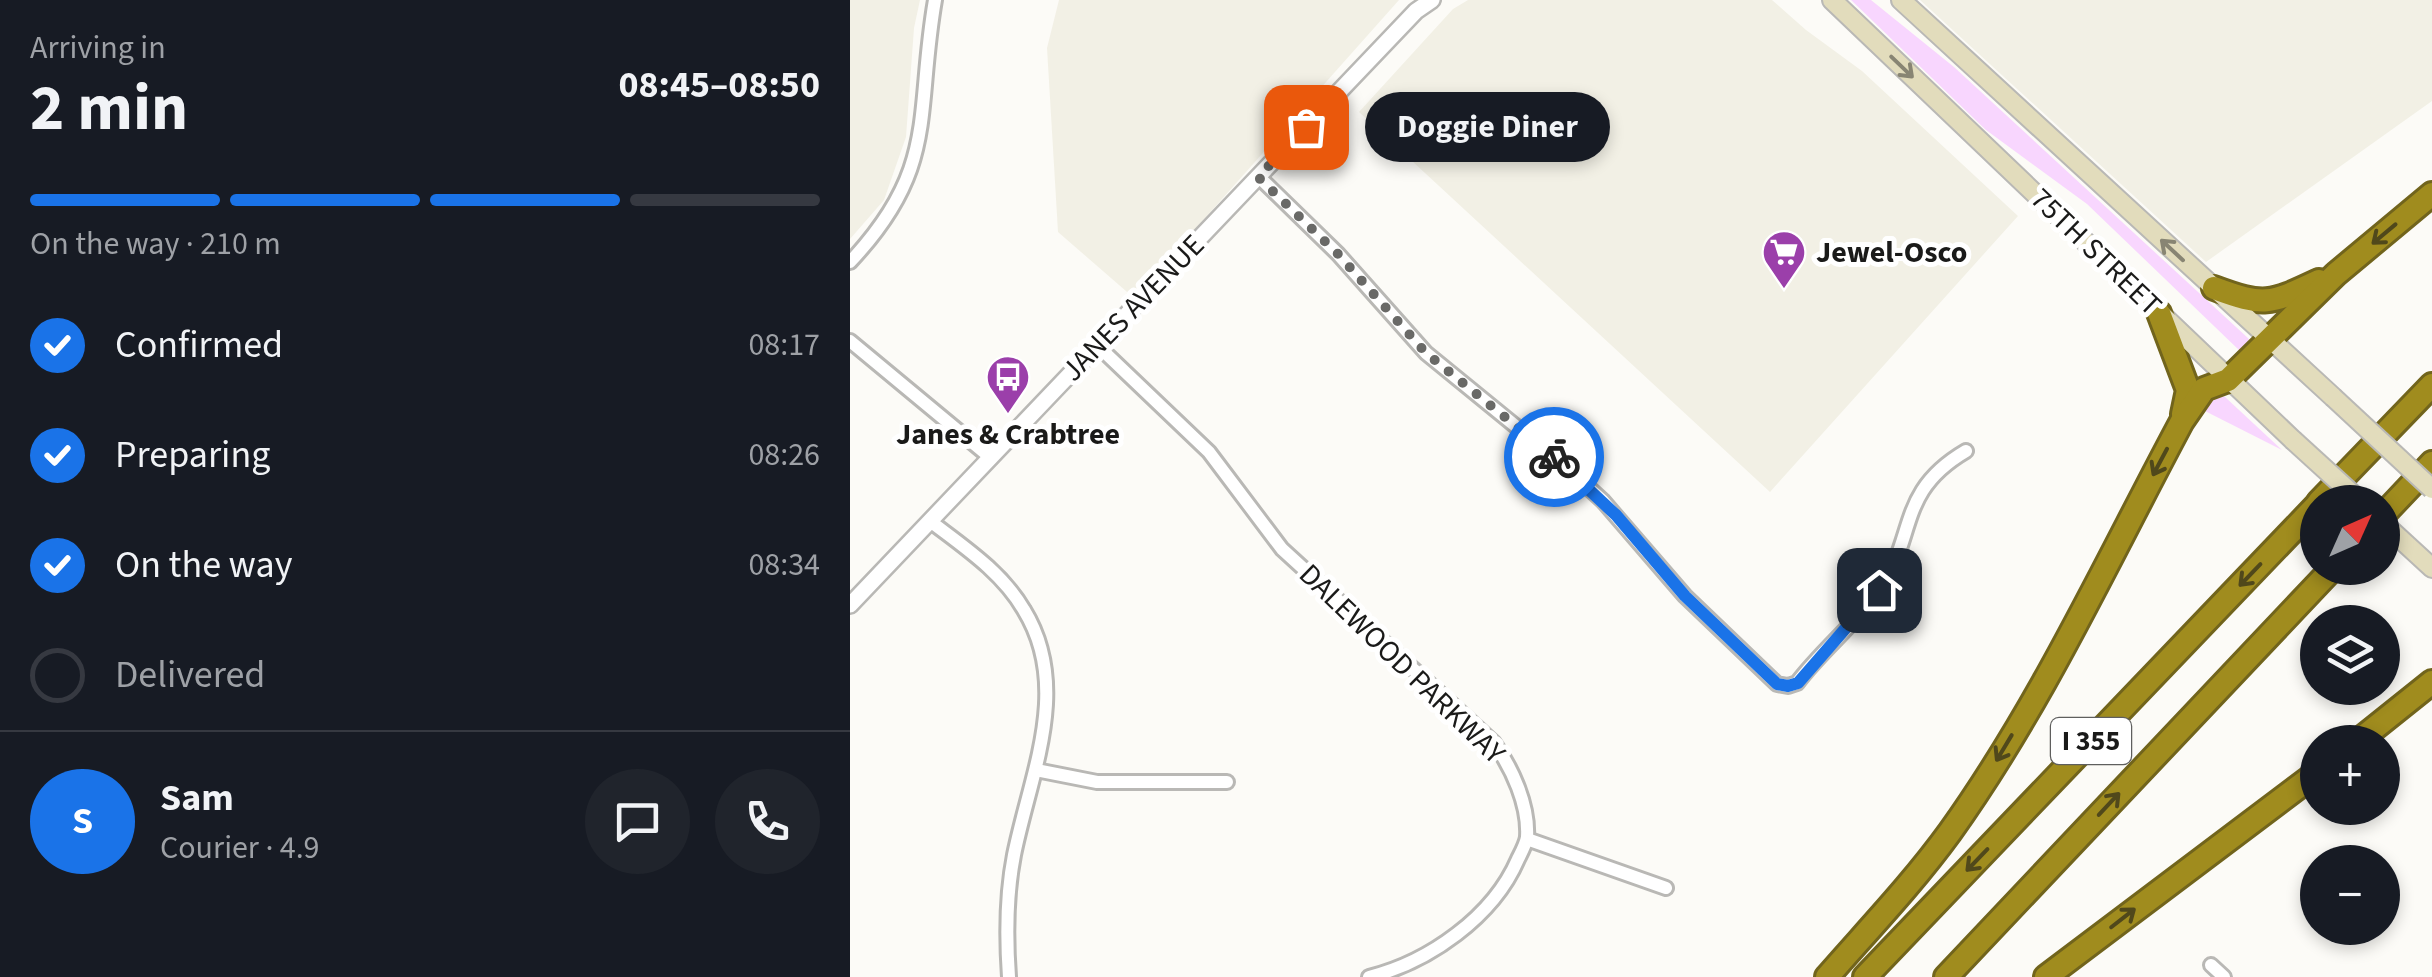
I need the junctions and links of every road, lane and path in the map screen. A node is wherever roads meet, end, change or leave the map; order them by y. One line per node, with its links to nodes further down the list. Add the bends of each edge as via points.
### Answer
1 (936, 0): 8 (street, via 914,164 894,208)
2 (1432, 0): 5 (street, JANES AVENUE)
3 (1832, 0): 11 (main road, 75TH STREET, one-way to 11)
4 (1902, 0): 10 (main road, 75TH STREET, one-way to 4)
5 (1420, 5): 6 (street, JANES AVENUE)
6 (1258, 177): 14 (street, JANES AVENUE); 18 (street, via 1426,353 1591,490 1685,596 1777,684 1798,683 1868,604 1887,578 1916,498)
7 (2432, 194): 9 (highway, one-way to 9)
8 (850, 262)
9 (2336, 274): 10 (highway, via 2269,302); 12 (highway)
10 (2214, 288): 12 (main road, 75TH STREET)
11 (2159, 313): 15 (main road, 75TH STREET); 17 (highway, via 2188,390)
12 (2270, 340): 15 (highway); 23 (main road, 75TH STREET, bridge)
13 (850, 341): 19 (street)
14 (1098, 346): 19 (street, JANES AVENUE); 38 (street, DALEWOOD PARKWAY, via 1209,452 1282,549 1494,743 1519,789)
15 (2228, 380): 17 (highway, via 2204,389); 22 (main road, 75TH STREET, bridge)
16 (2432, 385): 21 (highway, I 355)
17 (2182, 421): 43 (highway, one-way to 43, via 1994,764 1949,834)
18 (1966, 451)
19 (990, 458): 25 (street, JANES AVENUE)
20 (2432, 463): 24 (highway)
21 (2335, 485)
22 (2342, 485)
23 (2432, 489)
24 (2400, 499)
25 (930, 521): 30 (street, JANES AVENUE); 35 (street, via 990,568 1034,630 1048,692)
26 (2300, 522): 44 (highway, I 355, one-way to 44)
27 (2400, 537): 28 (main road)
28 (2429, 565)
29 (2317, 585): 45 (highway, I 355, one-way to 29)
30 (850, 605)
31 (2432, 682): 33 (highway)
32 (2432, 690): 33 (highway)
33 (2410, 702): 34 (highway)
34 (2380, 725)
35 (1036, 770): 36 (street, via 1097,782); 41 (street, via 1008,896)
36 (1227, 782)
37 (2300, 786): 46 (highway, one-way to 37)
38 (1527, 838): 39 (street); 42 (street, via 1507,881 1469,922 1423,955)
39 (1666, 888)
40 (2211, 965): 47 (street)
41 (1009, 977)
42 (1369, 977)
43 (1826, 977)
44 (1865, 977)
45 (1946, 977)
46 (2046, 977)
47 (2224, 977)

